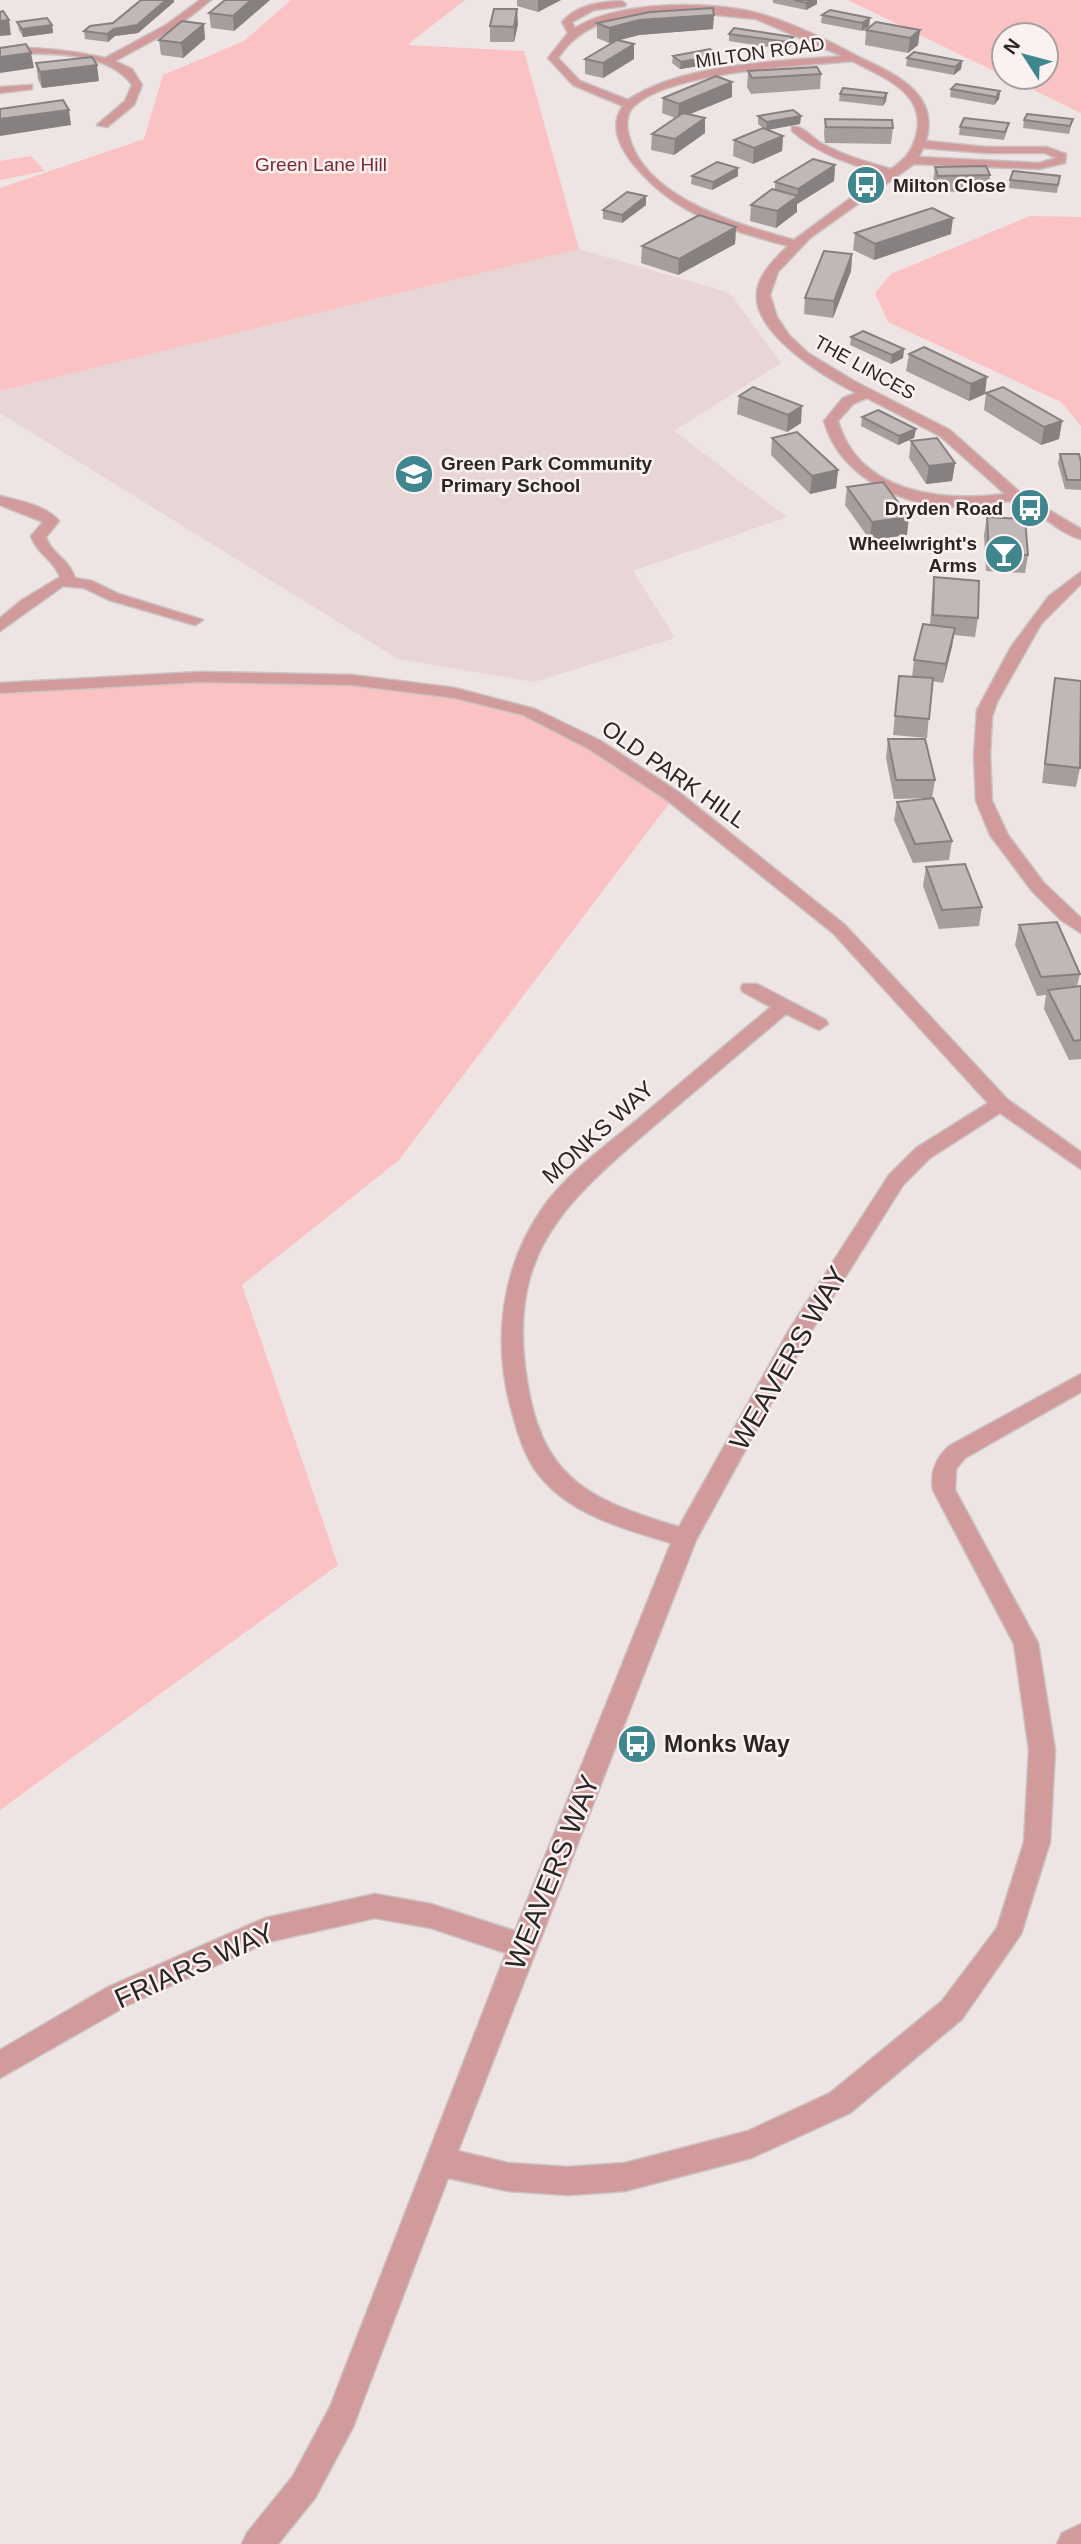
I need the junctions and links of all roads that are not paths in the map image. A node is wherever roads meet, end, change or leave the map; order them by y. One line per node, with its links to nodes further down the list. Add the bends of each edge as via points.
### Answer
1 (206, 0): 4 (street, via 170,27)
2 (0, 51): 4 (street, via 47,51)
3 (853, 58): 7 (street, MILTON ROAD, via 713,73 651,92); 7 (street, via 804,31 719,9 662,9 605,19 561,40 553,58 568,79); 10 (street, via 891,77 918,99 925,122)
4 (109, 60): 8 (street, via 121,66 136,86 135,97)
5 (28, 87): 6 (street)
6 (0, 90)
7 (630, 104): 13 (street, via 620,126 625,145 657,185 702,213)
8 (103, 125)
9 (796, 129): 12 (street, via 807,140 846,159)
10 (920, 144): 11 (street); 11 (street, via 1046,150 1062,156 1061,161 1039,166)
11 (912, 160): 12 (street, THE LINCES)
12 (892, 173): 13 (street, THE LINCES)
13 (795, 244): 14 (street, THE LINCES, via 777,262 764,288 764,303 779,334 827,371)
14 (870, 392): 15 (street, THE LINCES, via 946,433); 15 (street, via 848,401 831,421 846,453 887,487 930,502 968,504)
15 (1018, 497): 17 (street, THE LINCES)
16 (0, 500): 19 (street, via 52,521 38,536 42,548 63,565)
17 (1081, 536)
18 (1081, 577): 23 (street, via 1053,597 1024,636 985,711 983,753 983,800 994,825 1039,887)
19 (69, 582): 20 (street); 21 (street, via 60,581)
20 (195, 620)
21 (0, 626)
22 (0, 688): 27 (street, OLD PARK HILL, via 200,677 352,680 455,693 529,712 595,745 674,797 839,929)
23 (1081, 927)
24 (750, 988): 25 (street)
25 (785, 1006): 26 (street); 30 (street, MONKS WAY, via 591,1169 554,1208 528,1250 519,1284 512,1336 517,1398 538,1455 554,1478 586,1502)
26 (819, 1024)
27 (1000, 1104): 28 (street, OLD PARK HILL); 30 (street, WEAVERS WAY, via 923,1153 896,1180 797,1336)
28 (1081, 1162)
29 (1081, 1382): 33 (street, via 957,1452 942,1478 1026,1643 1042,1750 1037,1842 1007,1934 952,2010 840,2102 751,2144 625,2177 568,2181 508,2177)
30 (685, 1538): 31 (street, WEAVERS WAY)
31 (522, 1946): 32 (street, FRIARS WAY, via 431,1916 375,1906 265,1930 118,1996); 33 (street, WEAVERS WAY)
32 (0, 2065)
33 (441, 2162): 35 (street, WEAVERS WAY, via 342,2416 304,2487)
34 (1081, 2540): 36 (street)
35 (258, 2544)
36 (1073, 2544)

